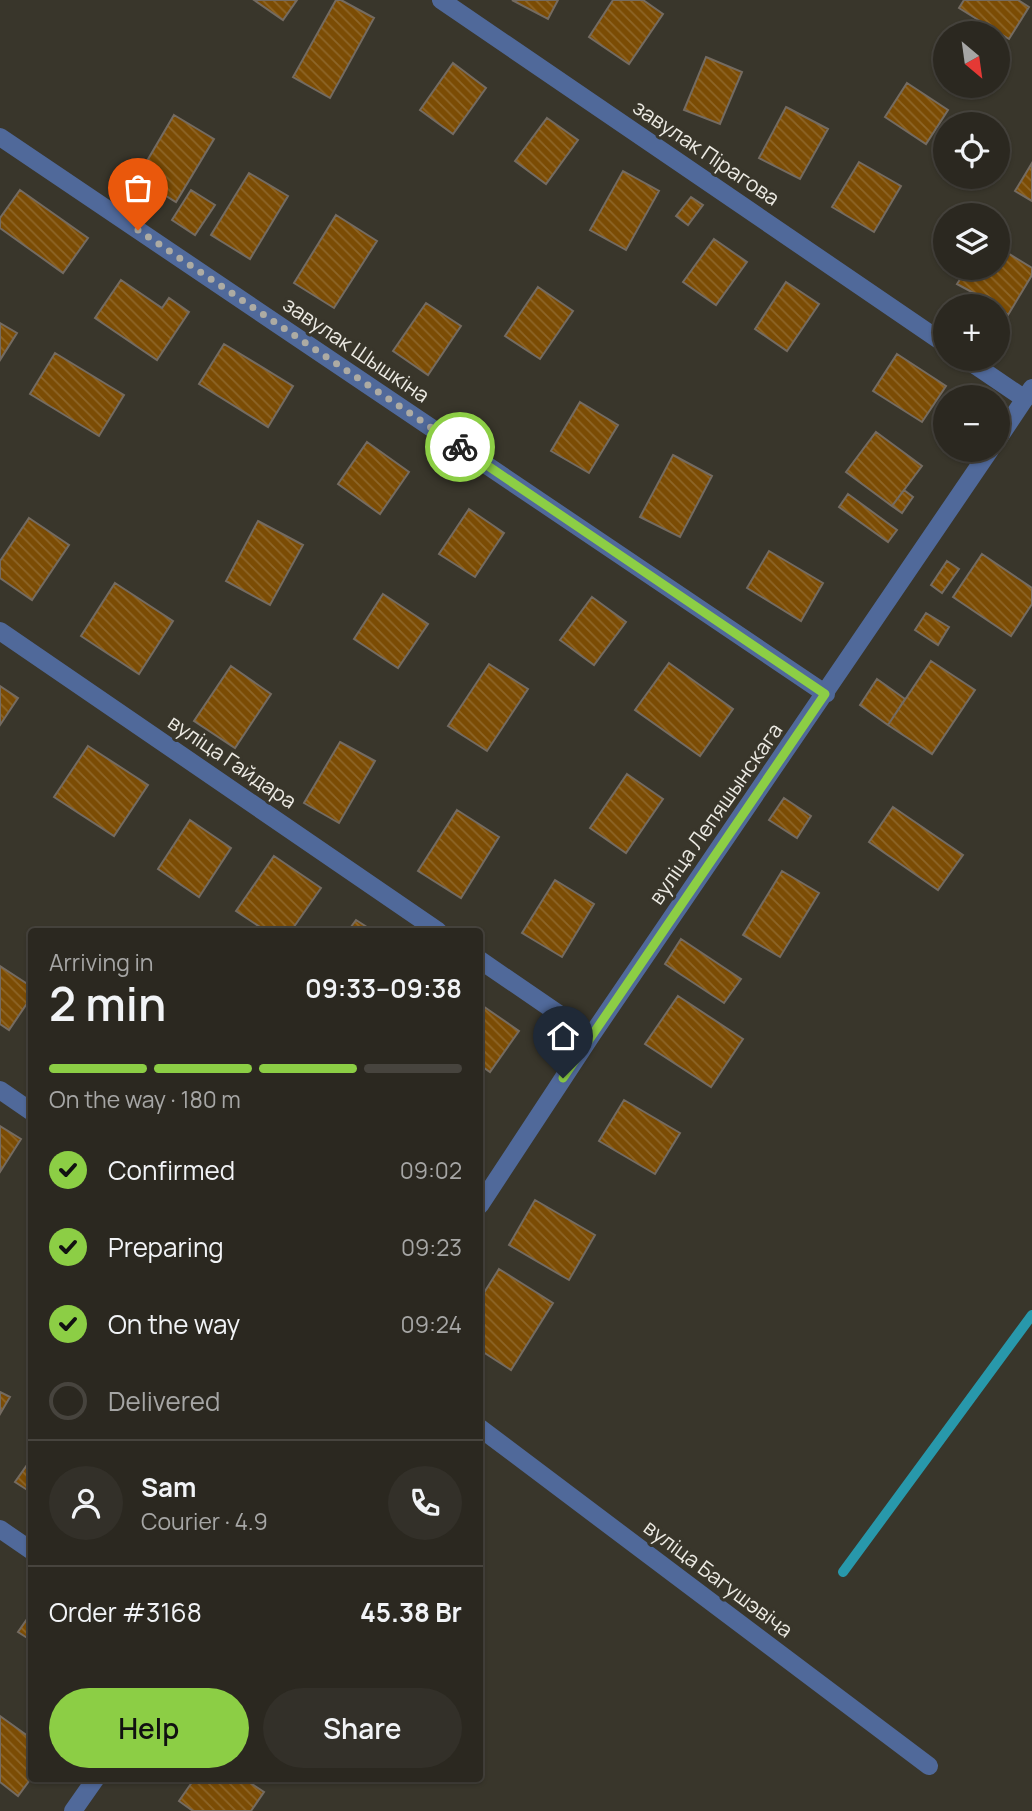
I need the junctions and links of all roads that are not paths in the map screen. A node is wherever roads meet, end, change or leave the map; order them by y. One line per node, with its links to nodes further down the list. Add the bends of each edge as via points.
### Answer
1 (441, 0): 3 (street, завулак Пірагова)
2 (0, 137): 9 (street, завулак Шышкіна)
3 (933, 336)
4 (989, 371): 5 (street)
5 (1028, 393): 6 (street)
6 (1010, 421)
7 (982, 462): 9 (street, вуліца Лепяшынскага)
8 (0, 631): 10 (street, вуліца Гайдара)
9 (825, 694): 12 (street, вуліца Лепяшынскага)
10 (434, 928)
11 (483, 962): 12 (street)
12 (591, 1036): 15 (street, вуліца Лепяшынскага)
13 (0, 1090): 14 (street)
14 (28, 1109)
15 (483, 1200)
16 (483, 1430): 19 (street, вуліца Багушэвіча)
17 (0, 1530): 18 (street)
18 (28, 1548)
19 (929, 1766)
20 (93, 1782): 21 (street)
21 (74, 1811)

